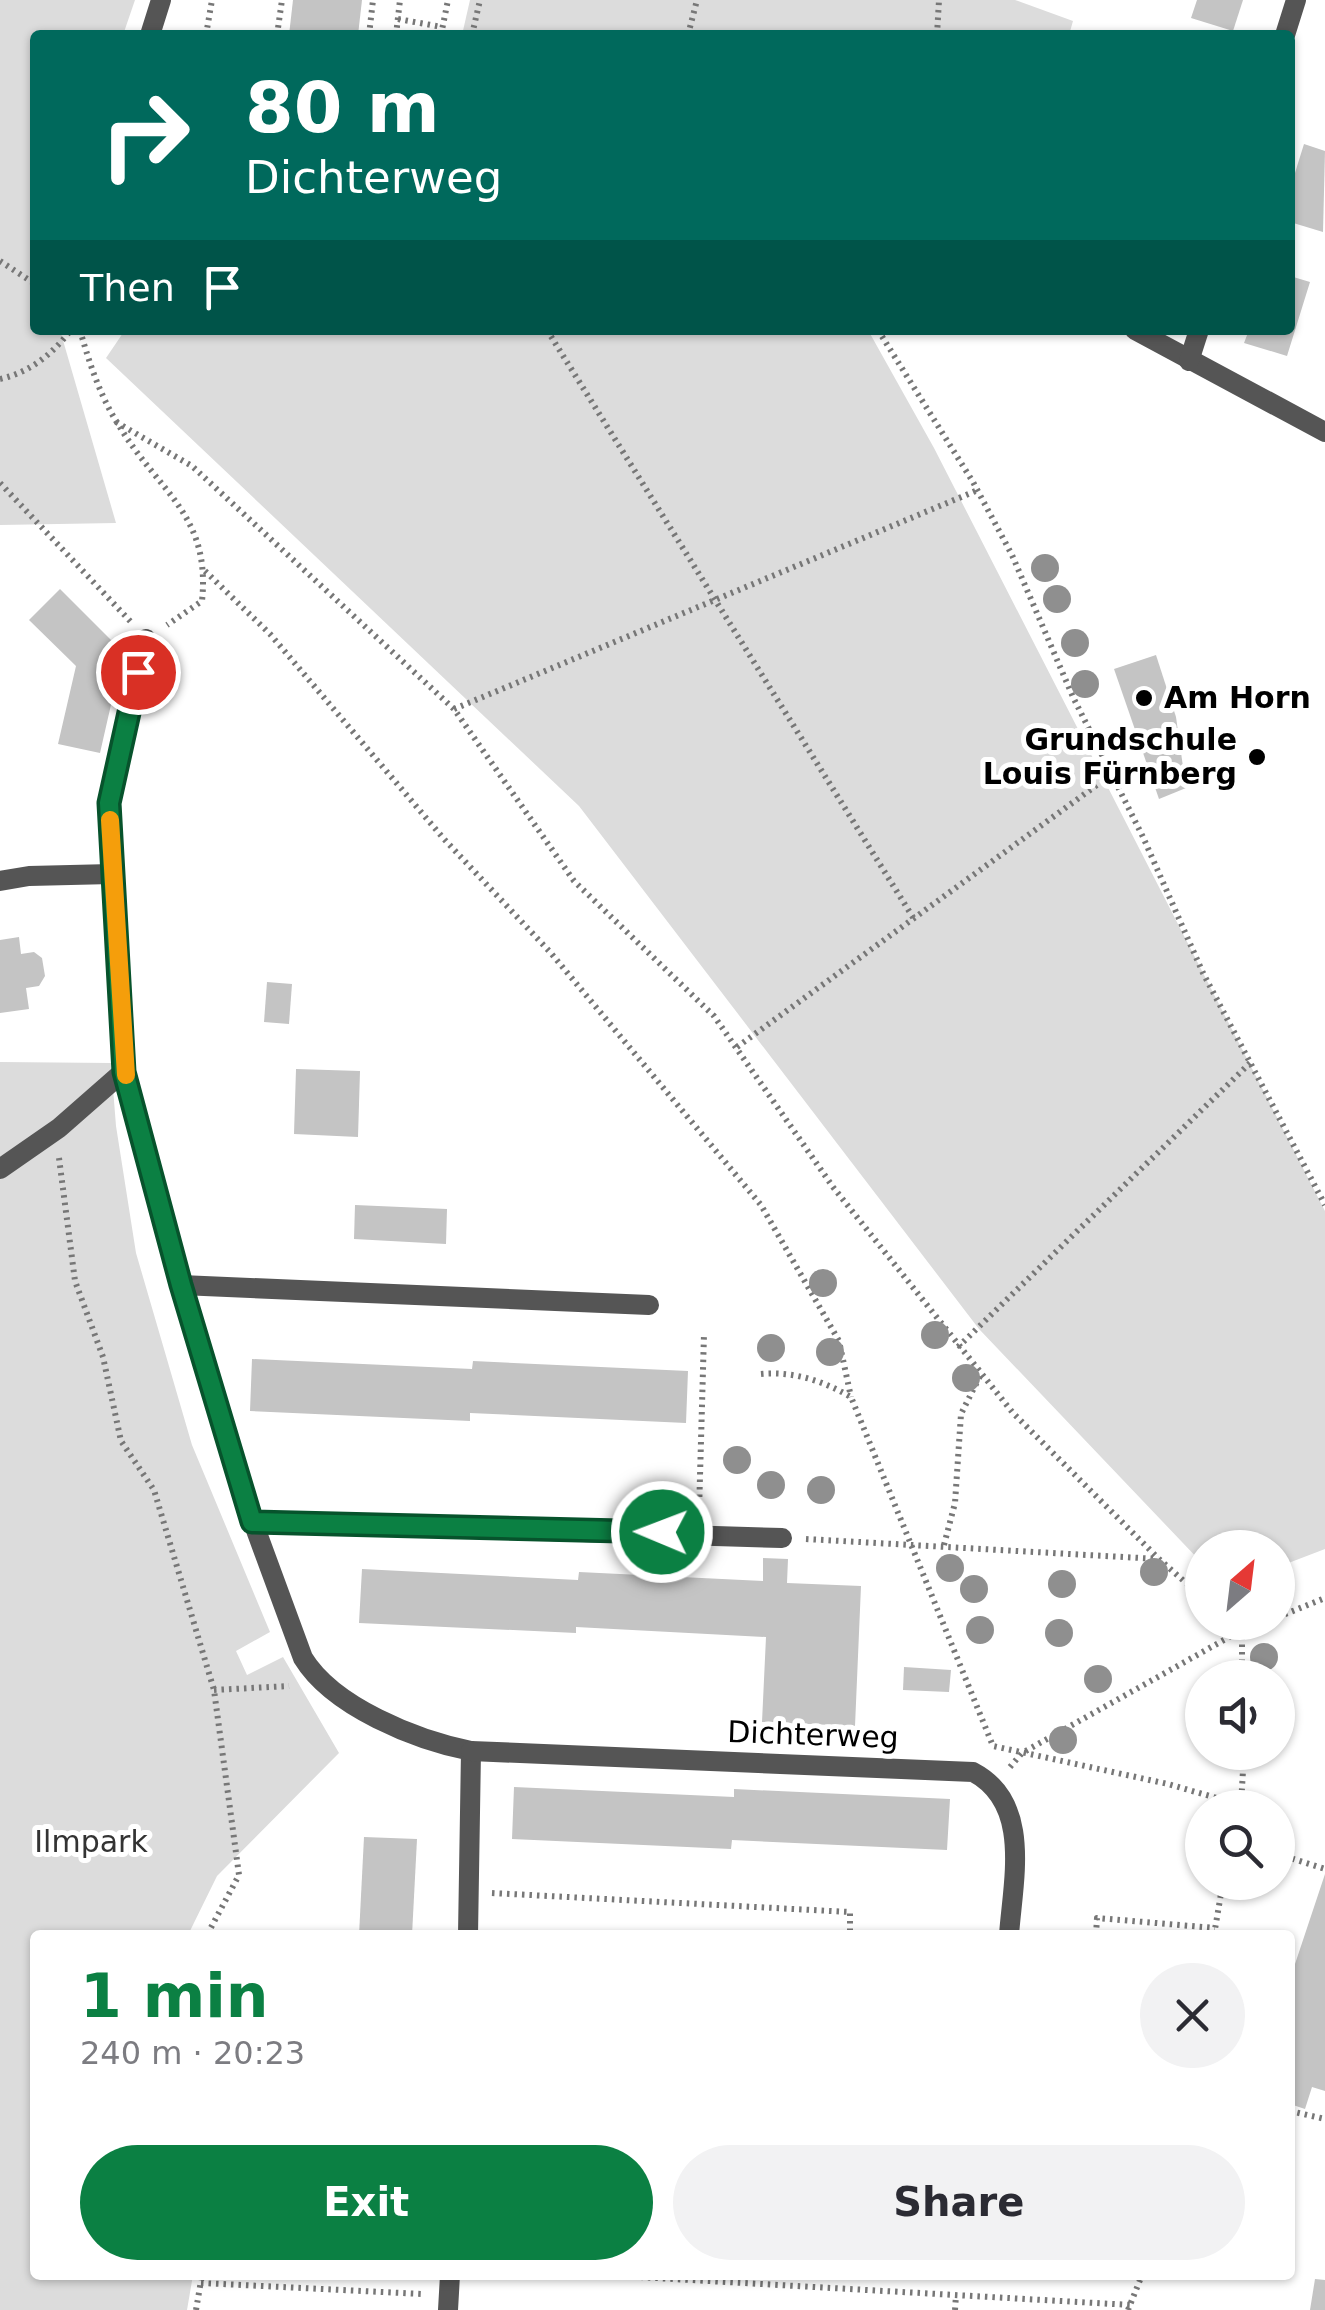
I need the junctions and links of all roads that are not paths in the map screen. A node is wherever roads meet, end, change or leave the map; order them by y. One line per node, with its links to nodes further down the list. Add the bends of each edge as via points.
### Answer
1 (161, 0): 3 (street)
2 (1296, 0): 4 (street)
3 (152, 30)
4 (1287, 30)
5 (1144, 335): 7 (street)
6 (1198, 335): 7 (street)
7 (1190, 361): 8 (street)
8 (1325, 432)
9 (146, 639): 10 (street, Dichterweg, via 109,803)
10 (112, 874): 11 (street); 12 (street, Dichterweg)
11 (0, 882)
12 (124, 1072): 13 (street); 14 (street, Dichterweg)
13 (0, 1169)
14 (181, 1285): 15 (street); 16 (street, Dichterweg)
15 (649, 1305)
16 (252, 1522): 17 (street); 18 (street, Dichterweg, via 312,1672 369,1715)
17 (782, 1538)
18 (471, 1751): 19 (street); 20 (street, Dichterweg, via 973,1772 996,1785 1012,1816)
19 (468, 1930)
20 (1010, 1930)

